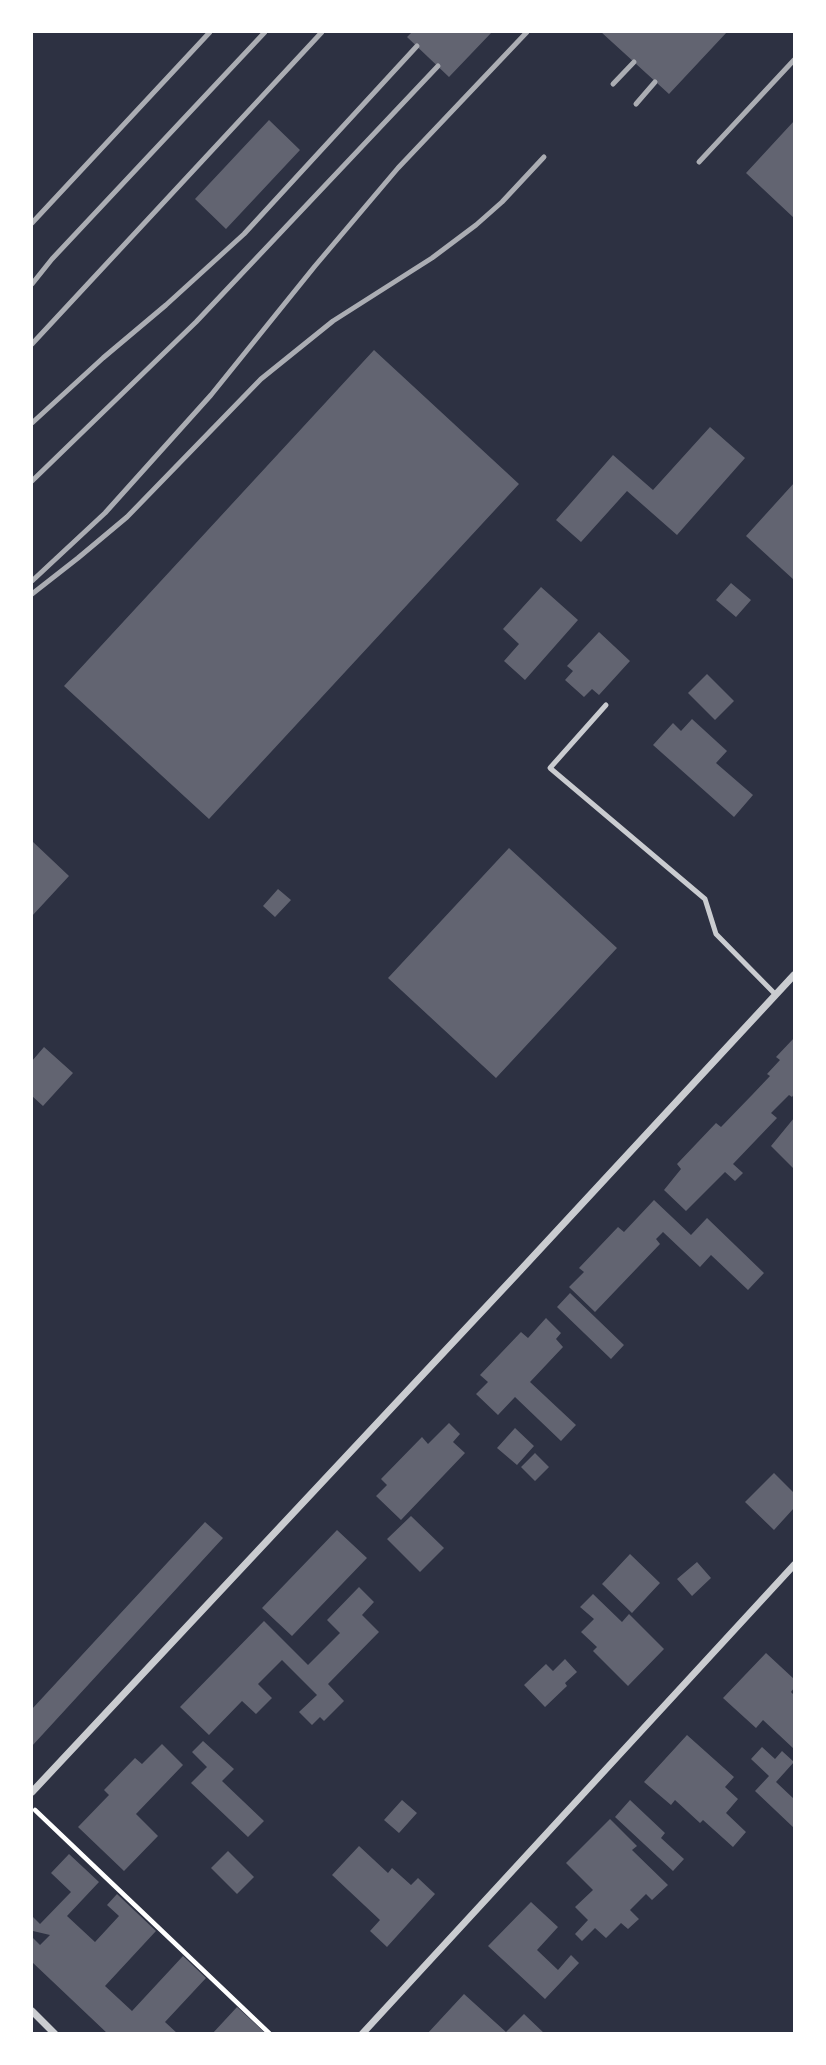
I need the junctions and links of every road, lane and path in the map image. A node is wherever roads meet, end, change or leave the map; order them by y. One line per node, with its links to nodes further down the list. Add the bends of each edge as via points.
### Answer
1 (606, 705): 3 (lane, via 550,768 705,899 716,934)
2 (794, 975): 3 (street)
3 (776, 995): 5 (street)
4 (794, 1565): 8 (street)
5 (32, 1792)
6 (32, 1807): 10 (path)
7 (32, 2011): 9 (street)
8 (370, 2025): 11 (street); 12 (street)
9 (55, 2034)
10 (270, 2034)
11 (362, 2034)
12 (379, 2034)

